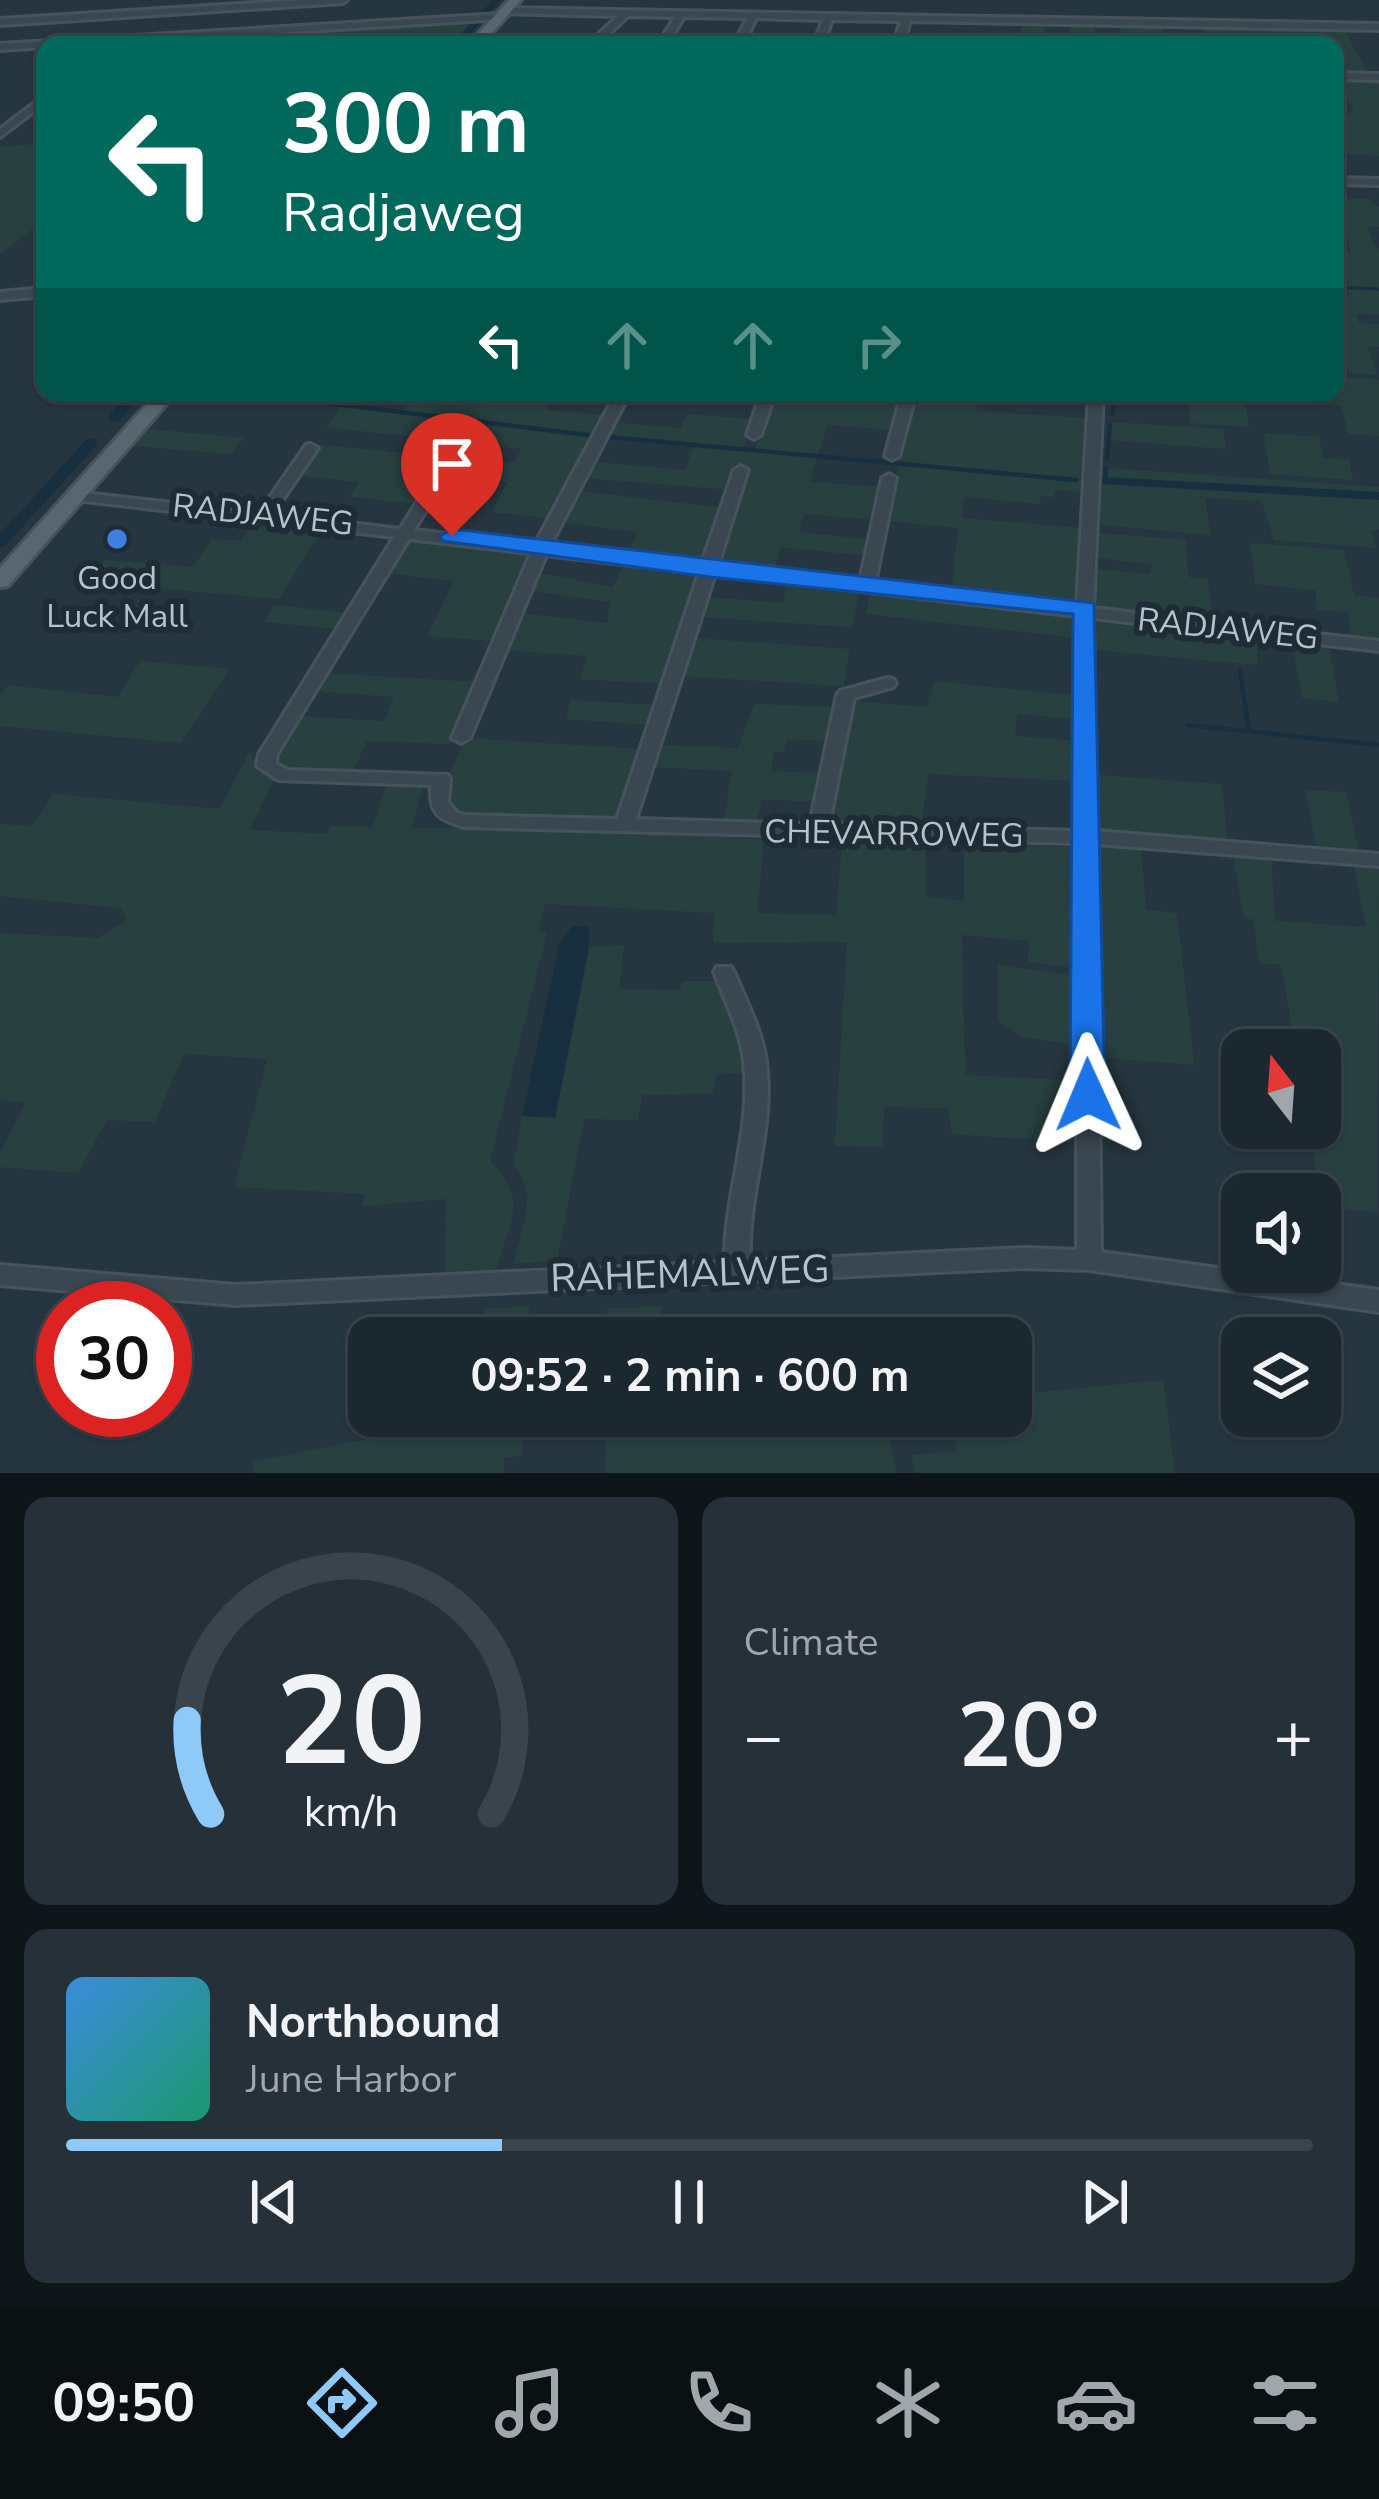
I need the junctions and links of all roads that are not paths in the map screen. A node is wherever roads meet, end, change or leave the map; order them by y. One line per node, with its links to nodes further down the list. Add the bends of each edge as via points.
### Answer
1 (344, 0): 10 (street)
2 (615, 0): 4 (street)
3 (502, 11): 4 (street); 12 (street); 15 (main road)
4 (608, 13): 5 (street)
5 (626, 13): 6 (street); 16 (street)
6 (681, 14): 7 (street); 17 (street)
7 (752, 15): 8 (street); 18 (street)
8 (828, 16): 9 (street); 19 (street)
9 (907, 18): 11 (street); 20 (street)
10 (0, 22)
11 (1379, 27)
12 (208, 33): 13 (street); 14 (street)
13 (177, 36)
14 (205, 36)
15 (482, 36)
16 (602, 36)
17 (668, 36)
18 (743, 36)
19 (821, 36)
20 (901, 36)
21 (36, 45): 22 (street)
22 (0, 46)
23 (1344, 76): 24 (street)
24 (1379, 77)
25 (36, 105): 26 (street)
26 (0, 134)
27 (1344, 181): 28 (street)
28 (1379, 182)
29 (36, 293): 30 (street)
30 (0, 296)
31 (159, 402): 42 (main road)
32 (620, 402): 45 (street)
33 (765, 402): 36 (street)
34 (907, 402): 39 (street)
35 (1096, 402): 49 (street)
36 (754, 435)
37 (311, 448): 43 (street)
38 (455, 452): 44 (street)
39 (892, 456)
40 (741, 470): 46 (street)
41 (889, 478): 48 (street)
42 (76, 496): 43 (street, RADJAWEG); 47 (main road)
43 (265, 515): 44 (street, RADJAWEG)
44 (406, 531): 45 (street, RADJAWEG); 53 (street, CHEVARROWEG, via 266,766 285,776 441,779 439,803 464,821)
45 (542, 546): 46 (street, RADJAWEG); 52 (street)
46 (710, 570): 48 (street, RADJAWEG); 53 (street)
47 (0, 580)
48 (867, 584): 49 (street, RADJAWEG)
49 (1085, 608): 50 (street, RADJAWEG); 55 (street)
50 (1379, 646)
51 (886, 683): 54 (street, via 846,695)
52 (461, 738)
53 (624, 826): 54 (street, CHEVARROWEG)
54 (818, 834): 55 (street, CHEVARROWEG)
55 (1089, 839): 56 (street, CHEVARROWEG); 58 (street)
56 (1379, 860)
57 (724, 971): 59 (street, via 755,1068 734,1237)
58 (1089, 1260): 59 (street, RAHEMALWEG); 61 (street, RAHEMALWEG)
59 (738, 1272): 60 (street, RAHEMALWEG, via 236,1295)
60 (0, 1275)
61 (1379, 1301)

